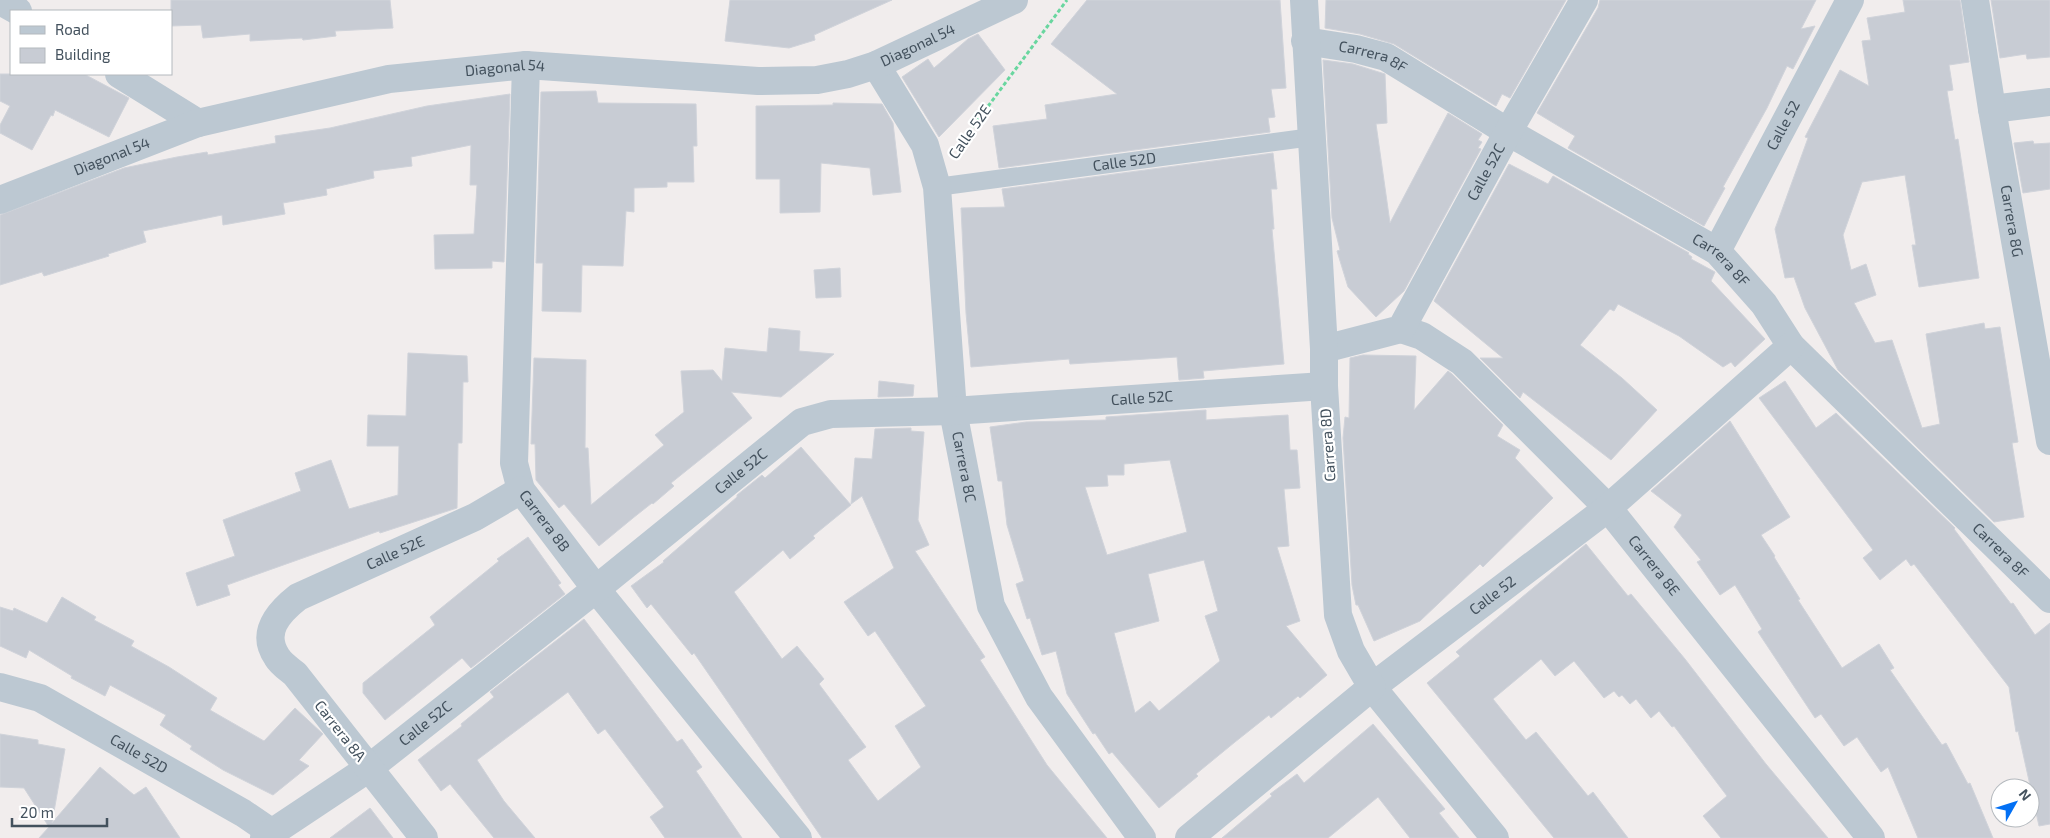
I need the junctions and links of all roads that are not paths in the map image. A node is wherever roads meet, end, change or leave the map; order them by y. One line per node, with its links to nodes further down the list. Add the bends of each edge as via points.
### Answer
1 (1014, 0): 10 (street, Diagonal 54)
2 (1304, 0): 8 (street, Carrera 8D)
3 (1584, 0): 15 (street, Calle 52C)
4 (1850, 0): 19 (street, Calle 52)
5 (1975, 0): 13 (street, Carrera 8G)
6 (0, 1): 7 (street)
7 (16, 10)
8 (1305, 41): 15 (street, Carrera 8F, via 1386,57); 16 (street, Carrera 8D)
9 (526, 65): 10 (street, Diagonal 54, via 758,81 817,80); 14 (street, Diagonal 54, via 389,78); 27 (street, Carrera 8B, via 514,463)
10 (876, 65): 17 (street, Carrera 8C, via 925,145)
11 (121, 75): 14 (street)
12 (2050, 102): 13 (street)
13 (1992, 109): 23 (street, Carrera 8G)
14 (198, 123): 18 (street, Diagonal 54)
15 (1508, 132): 19 (street, Carrera 8F); 20 (street, Calle 52C)
16 (1312, 138): 17 (lane, Calle 52D); 22 (street, Carrera 8D)
17 (937, 187): 25 (street, Carrera 8C)
18 (0, 200)
19 (1717, 251): 21 (street, Carrera 8F, via 1764,304)
20 (1401, 329): 22 (street); 28 (street, Carrera 8E, via 1422,336 1462,362)
21 (1791, 346): 28 (street, Calle 52); 30 (street, Carrera 8F)
22 (1324, 349): 24 (street, Carrera 8D)
23 (2043, 362): 26 (street, Carrera 8G)
24 (1324, 386): 25 (street, Calle 52C); 33 (street, Carrera 8D, via 1338,615 1351,651)
25 (953, 411): 29 (street, Calle 52C, via 831,414 802,422); 38 (street, Carrera 8C, via 991,606 1039,697)
26 (2050, 441)
27 (522, 490): 29 (street, Carrera 8B); 31 (street, Calle 52E, via 475,517 298,597)
28 (1608, 508): 33 (street, Calle 52); 41 (street, Carrera 8E)
29 (596, 589): 34 (street, Calle 52C); 37 (street, Carrera 8B)
30 (2050, 599)
31 (274, 621): 34 (street, Carrera 8A, via 271,645 278,658)
32 (0, 687): 35 (street, Calle 52D, via 40,698 243,813)
33 (1372, 687): 39 (street, Calle 52); 40 (street, Carrera 8D)
34 (369, 768): 35 (street, Calle 52C); 36 (street, Carrera 8A)
35 (268, 835)
36 (424, 838)
37 (798, 838)
38 (1142, 838)
39 (1189, 838)
40 (1495, 838)
41 (1871, 838)

